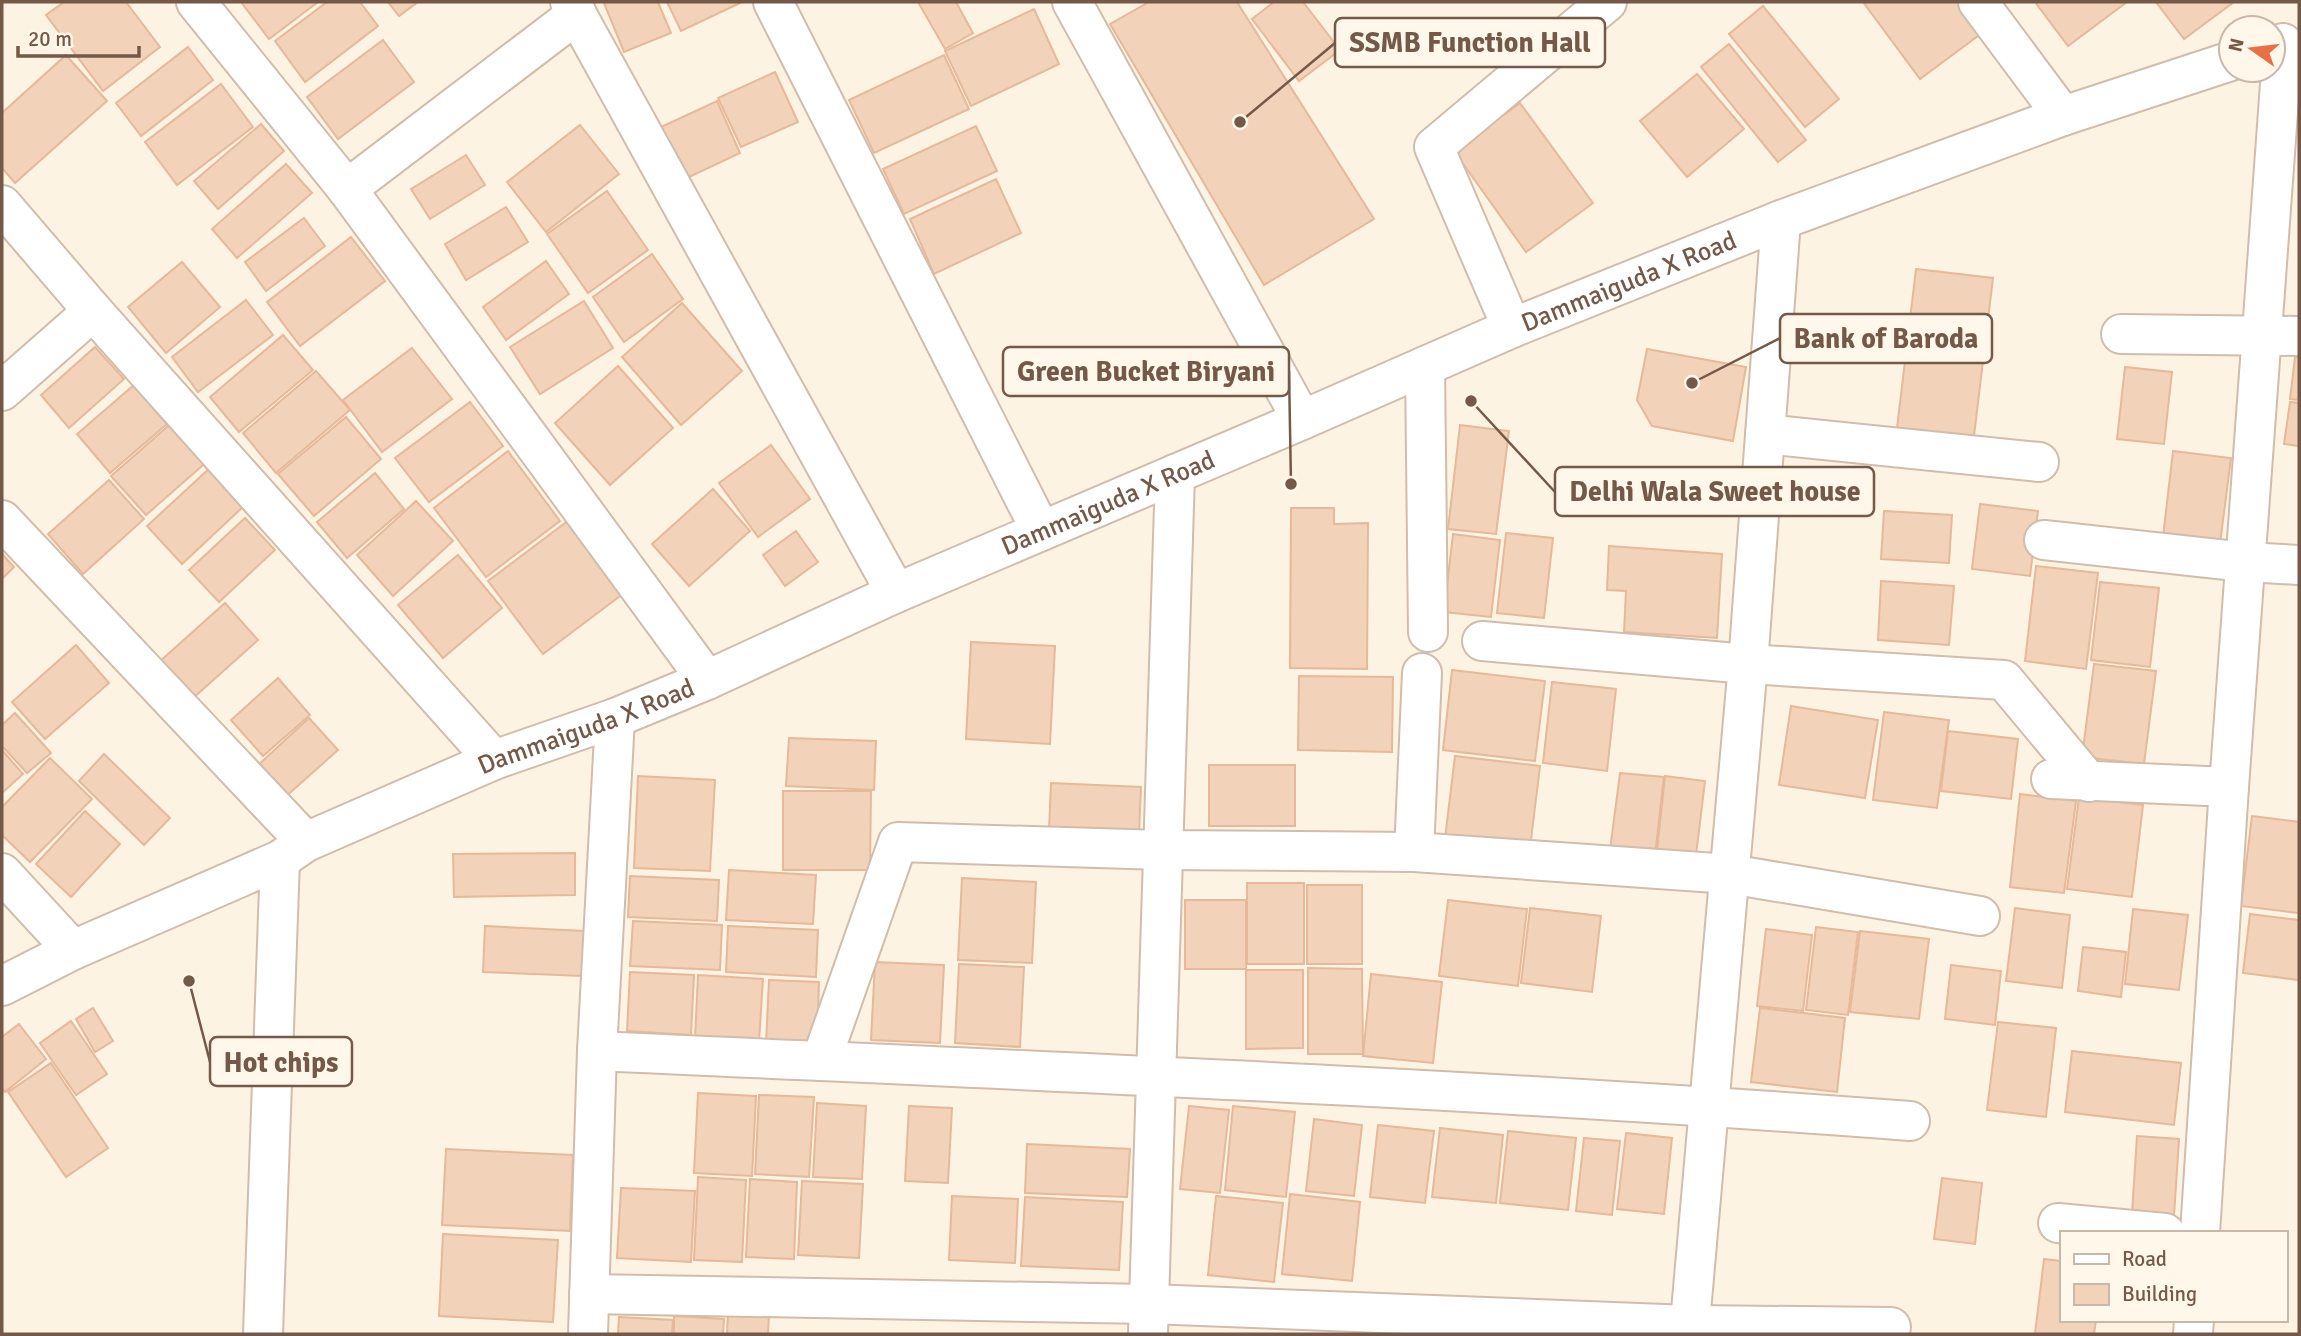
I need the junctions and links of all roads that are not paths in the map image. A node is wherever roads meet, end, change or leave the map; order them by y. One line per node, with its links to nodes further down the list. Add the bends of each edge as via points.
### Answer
1 (196, 2): 10 (street)
2 (773, 2): 24 (street)
3 (1072, 2): 19 (street)
4 (1607, 2): 14 (street, via 1434,147)
5 (1978, 2): 9 (street)
6 (573, 8): 10 (street); 28 (street)
7 (2217, 66): 9 (street, Dammaiguda X Road)
8 (2284, 84): 16 (street)
9 (2063, 116): 12 (street, Dammaiguda X Road)
10 (346, 189): 33 (street)
11 (2, 205): 13 (street)
12 (1781, 220): 14 (street, Dammaiguda X Road); 20 (street)
13 (93, 311): 18 (street); 35 (street)
14 (1512, 328): 17 (street, Dammaiguda X Road)
15 (2121, 334): 16 (street)
16 (2281, 336): 26 (street)
17 (1425, 366): 19 (street, Dammaiguda X Road); 29 (street)
18 (2, 391)
19 (1302, 420): 22 (street, Dammaiguda X Road)
20 (1765, 434): 21 (street); 31 (street)
21 (2039, 462)
22 (1175, 474): 24 (street, Dammaiguda X Road); 39 (street)
23 (2, 520): 40 (street)
24 (1041, 531): 28 (street, Dammaiguda X Road)
25 (2044, 540): 26 (street)
26 (2245, 562): 27 (street); 38 (street)
27 (2299, 565)
28 (896, 593): 33 (street, Dammaiguda X Road)
29 (1428, 632)
30 (1482, 641): 31 (street)
31 (1748, 664): 37 (street, via 2004,680); 43 (street)
32 (1422, 673): 41 (street)
33 (707, 680): 34 (street, Dammaiguda X Road)
34 (615, 718): 35 (street, Dammaiguda X Road); 47 (street)
35 (494, 760): 40 (street, Dammaiguda X Road)
36 (2051, 779): 37 (street)
37 (2089, 782): 38 (street)
38 (2229, 787): 54 (street)
39 (1162, 850): 41 (street); 48 (street, via 898,842); 49 (street)
40 (293, 851): 45 (street, Dammaiguda X Road); 59 (street)
41 (1414, 852): 43 (street)
42 (2, 873): 45 (street)
43 (1730, 874): 44 (street); 50 (street)
44 (1980, 916)
45 (73, 950): 46 (street, Dammaiguda X Road)
46 (2, 986)
47 (597, 1051): 48 (street); 55 (street)
48 (821, 1061): 49 (street)
49 (1155, 1076): 50 (street); 56 (street)
50 (1710, 1106): 51 (street); 58 (street)
51 (1910, 1121)
52 (2058, 1223): 53 (street)
53 (2144, 1231)
54 (2200, 1231)
55 (589, 1294): 56 (street); 60 (street)
56 (1149, 1319): 58 (street)
57 (1891, 1327): 58 (street)
58 (1689, 1330)
59 (263, 1334)
60 (588, 1334)

